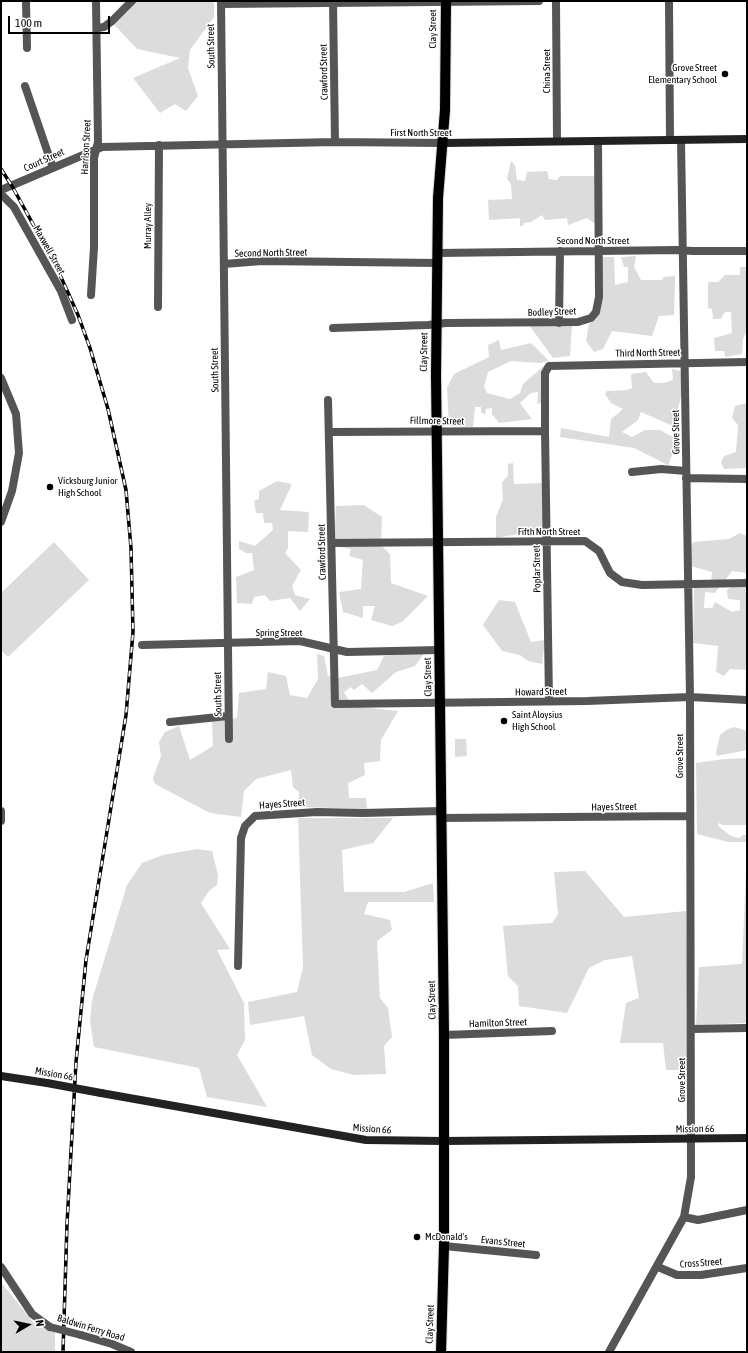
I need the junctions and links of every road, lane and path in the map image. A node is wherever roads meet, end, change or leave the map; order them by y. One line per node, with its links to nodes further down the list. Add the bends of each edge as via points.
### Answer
1 (26, 1): 11 (street)
2 (96, 1): 10 (street, Harrison Street)
3 (132, 1): 10 (street, via 104,27)
4 (539, 1): 8 (street)
5 (556, 1): 16 (street, China Street)
6 (669, 1): 14 (street)
7 (333, 2): 8 (street); 9 (street); 18 (street, Crawford Street)
8 (446, 2): 19 (main road, Clay Street)
9 (221, 3): 21 (street, South Street)
10 (96, 28): 22 (street, Harrison Street)
11 (27, 48)
12 (24, 86): 23 (street)
13 (747, 139): 15 (street, First North Street)
14 (670, 140): 15 (street, First North Street); 17 (street, First North Street)
15 (681, 140): 26 (street, Grove Street)
16 (557, 141): 17 (street, First North Street); 19 (street, First North Street)
17 (598, 141): 28 (street, Bodley Street)
18 (335, 142): 19 (street, First North Street); 21 (street, First North Street)
19 (443, 143): 30 (main road, Clay Street, via 438,198)
20 (159, 145): 21 (street, First North Street); 22 (street, First North Street); 33 (street, Murray Alley)
21 (222, 145): 31 (street, South Street)
22 (96, 149): 23 (street, Court Street); 32 (street, Harrison Street)
23 (53, 168): 24 (street, Court Street)
24 (1, 190)
25 (1, 194): 34 (street, Maxwell Street, via 14,207 60,291)
26 (683, 250): 28 (street, Second North Street); 29 (street, Second North Street); 38 (street, Grove Street)
27 (560, 251): 28 (street, Second North Street); 30 (street, Second North Street); 35 (street)
28 (599, 251): 35 (street, Bodley Street, via 599,297 596,312 586,320)
29 (747, 251)
30 (438, 258): 31 (street, Second North Street); 36 (main road, Clay Street)
31 (224, 264): 55 (street, South Street)
32 (91, 295)
33 (158, 307)
34 (72, 320)
35 (559, 322): 36 (street, Bodley Street)
36 (437, 325): 37 (street, Bodley Street); 45 (main road, Clay Street)
37 (333, 328)
38 (685, 362): 39 (street, Third North Street); 40 (street, Third North Street); 47 (street, Grove Street)
39 (747, 362)
40 (549, 366): 43 (street, Poplar Street, via 545,373)
41 (1, 378): 49 (street, via 16,414 19,453 12,491)
42 (328, 400): 44 (street, Crawford Street)
43 (545, 431): 45 (street, Fillmore Street); 51 (street, Poplar Street)
44 (330, 432): 45 (street, Fillmore Street); 52 (street, Crawford Street)
45 (437, 432): 50 (main road, Clay Street)
46 (632, 472): 47 (street, via 661,469)
47 (686, 475): 48 (street); 54 (street, Grove Street)
48 (747, 479)
49 (1, 522)
50 (438, 542): 51 (street, Fifth North Street); 52 (street, Fifth North Street); 58 (main road, Clay Street)
51 (547, 542): 54 (street, Fifth North Street, via 585,541 599,551 610,573 622,582 642,585); 61 (street, Poplar Street)
52 (332, 543): 57 (street, Crawford Street)
53 (747, 583): 54 (street, Fifth North Street)
54 (688, 584): 59 (street, Grove Street)
55 (228, 643): 56 (street, Spring Street); 57 (street, Spring Street, via 300,641); 64 (street, South Street)
56 (142, 645)
57 (334, 649): 58 (street, Spring Street, via 347,652); 62 (street, Crawford Street)
58 (439, 650): 63 (main road, Clay Street)
59 (690, 698): 60 (street, Howard Street); 61 (street, Howard Street); 69 (street, Grove Street)
60 (747, 700)
61 (549, 701): 63 (street, Howard Street)
62 (335, 704): 63 (street, Howard Street)
63 (440, 704): 68 (main road, Clay Street)
64 (228, 716): 65 (street); 66 (street, South Street)
65 (170, 722)
66 (228, 739)
67 (1, 811): 70 (street)
68 (441, 815): 69 (street, Hayes Street); 71 (street, Hayes Street, via 317,812 255,816 245,826 240,845); 75 (main road, Clay Street)
69 (690, 816): 73 (street, Grove Street)
70 (1, 821)
71 (238, 966)
72 (747, 1028): 73 (street)
73 (691, 1029): 78 (street, Grove Street)
74 (552, 1031): 75 (street, Hamilton Street)
75 (444, 1035): 79 (main road, Clay Street)
76 (1, 1076): 79 (street, Mission 66, bridge, via 350,1138)
77 (747, 1138): 78 (street, Mission 66)
78 (691, 1139): 79 (street, Mission 66); 81 (street, Grove Street, via 691,1177)
79 (443, 1141): 82 (main road, Clay Street)
80 (747, 1210): 81 (street, via 698,1220)
81 (684, 1217): 85 (street, Grove Street)
82 (444, 1246): 83 (street, Evans Street); 88 (main road, Clay Street)
83 (536, 1255)
84 (1, 1267): 87 (street, Baldwin Ferry Road, bridge, via 32,1314 50,1327)
85 (658, 1267): 86 (street, Cross Street, via 677,1275 701,1275); 89 (street, Grove Street)
86 (747, 1268)
87 (131, 1352)
88 (441, 1352)
89 (609, 1352)

